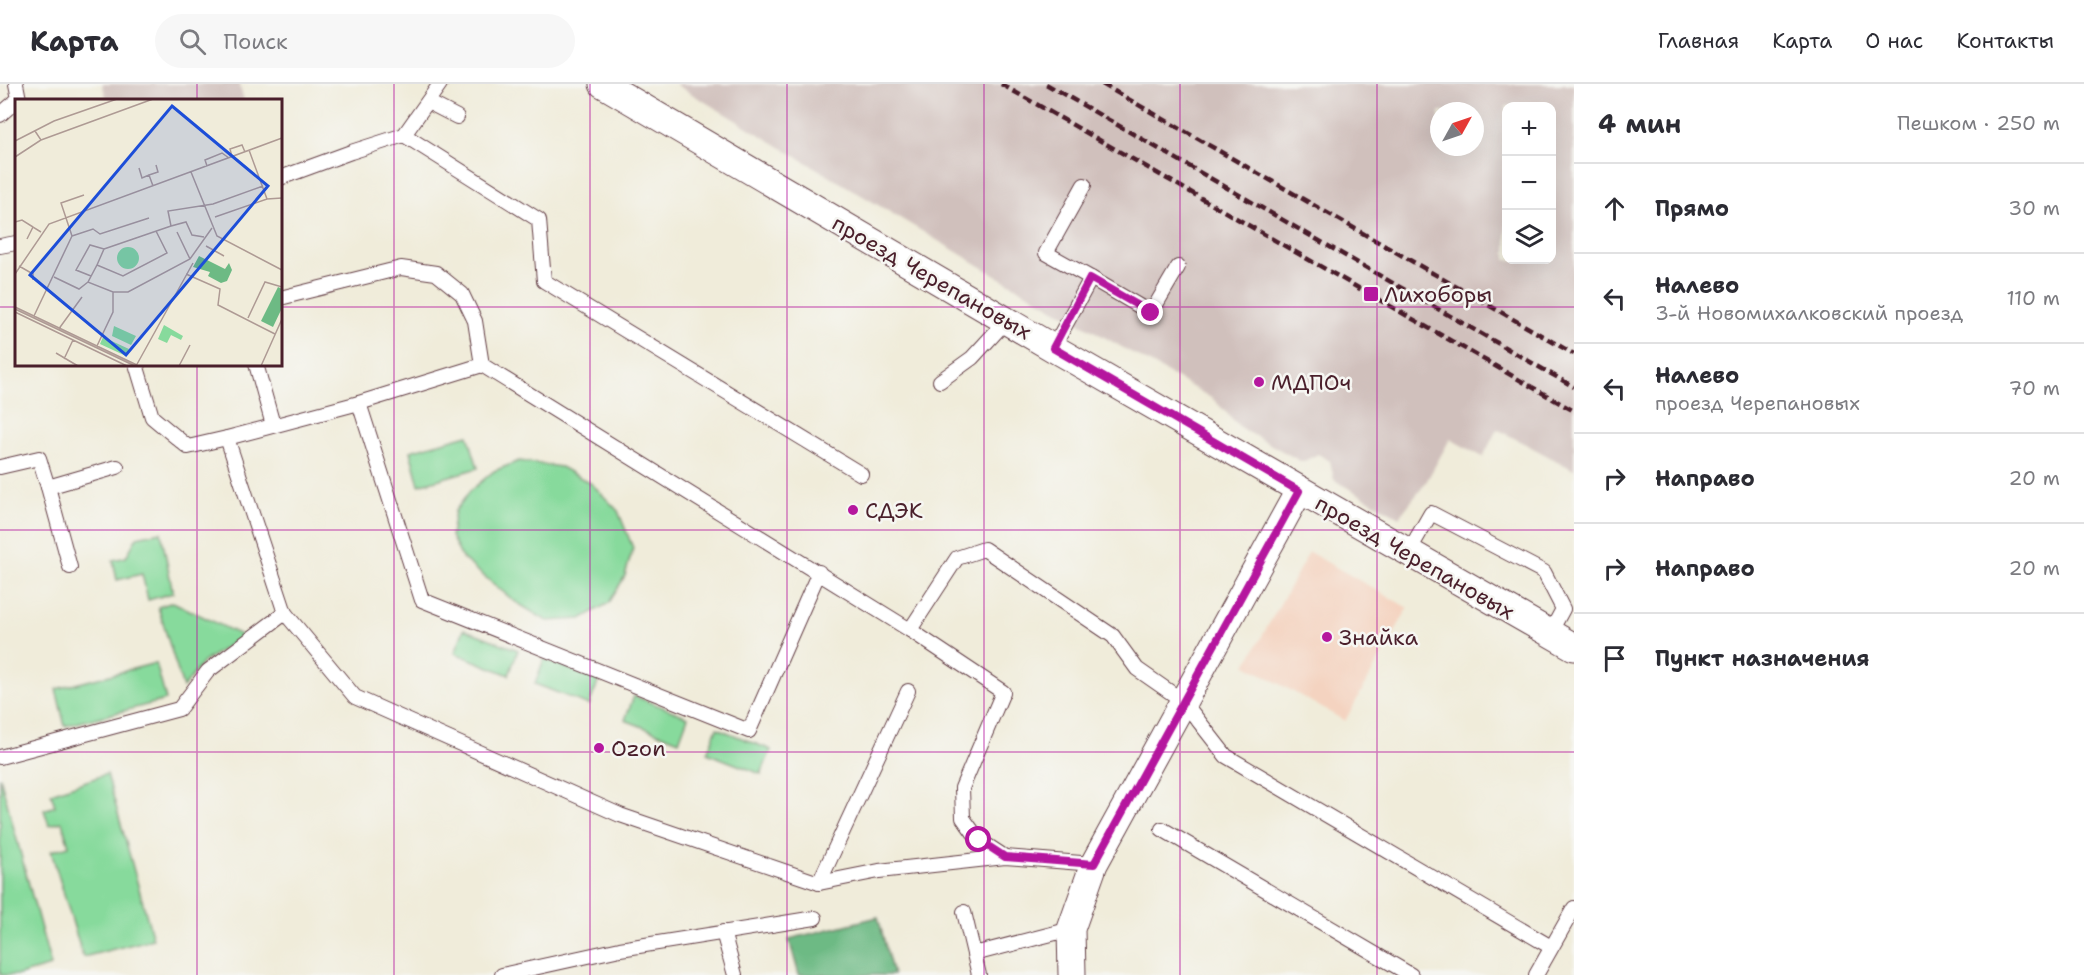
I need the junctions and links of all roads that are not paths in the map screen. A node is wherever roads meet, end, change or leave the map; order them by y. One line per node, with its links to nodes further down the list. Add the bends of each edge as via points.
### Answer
1 (16, 84): 4 (lane)
2 (440, 84): 5 (lane)
3 (603, 84): 17 (street, проезд Черепановых)
4 (19, 99)
5 (428, 102): 8 (lane); 9 (lane)
6 (15, 103): 7 (lane)
7 (0, 115)
8 (457, 117)
9 (404, 135): 10 (lane); 28 (lane, via 539,220 544,281)
10 (282, 177)
11 (1084, 186): 15 (lane, via 1046,253)
12 (15, 243): 13 (lane)
13 (0, 246)
14 (1178, 267): 15 (lane, via 1151,313)
15 (1090, 278): 18 (lane)
16 (282, 298): 19 (lane, via 401,268 436,273 462,294 475,321)
17 (1005, 321): 18 (street, проезд Черепановых); 22 (lane, via 972,358)
18 (1053, 348): 30 (street, проезд Черепановых)
19 (482, 365): 23 (lane); 33 (lane)
20 (137, 366): 25 (lane, via 152,417 188,447)
21 (257, 366): 24 (lane)
22 (940, 381)
23 (359, 403): 24 (lane); 33 (lane, via 422,600 708,716 749,731)
24 (273, 425): 25 (lane)
25 (227, 438): 34 (lane)
26 (0, 467): 29 (lane, via 39,458)
27 (117, 467): 29 (lane)
28 (861, 474)
29 (48, 487): 32 (lane)
30 (1299, 491): 31 (street, проезд Черепановых); 39 (street)
31 (1408, 553): 36 (street, проезд Черепановых); 36 (lane, via 1431,513 1544,572 1563,609)
32 (70, 567)
33 (819, 572): 35 (lane)
34 (285, 613): 40 (lane, via 208,670 179,709); 44 (lane, via 355,697 620,815)
35 (910, 630): 39 (lane, via 957,558 984,549 1113,636 1137,669); 42 (lane, via 1003,692 962,788 963,818 979,840)
36 (1550, 633): 37 (street, проезд Черепановых)
37 (1574, 647)
38 (908, 691): 44 (lane)
39 (1183, 701): 43 (street); 50 (lane, via 1226,756)
40 (0, 757)
41 (1162, 830): 56 (lane)
42 (1005, 857): 43 (lane); 44 (lane, via 879,871)
43 (1094, 864): 48 (street)
44 (819, 883)
45 (1574, 908): 50 (lane)
46 (964, 912): 51 (lane)
47 (815, 918): 49 (lane)
48 (1071, 929): 51 (lane); 55 (street)
49 (723, 932): 52 (lane); 53 (lane)
50 (1551, 947): 57 (lane)
51 (974, 954): 54 (lane)
52 (502, 975)
53 (735, 975)
54 (979, 975)
55 (1072, 975)
56 (1411, 975)
57 (1536, 975)

